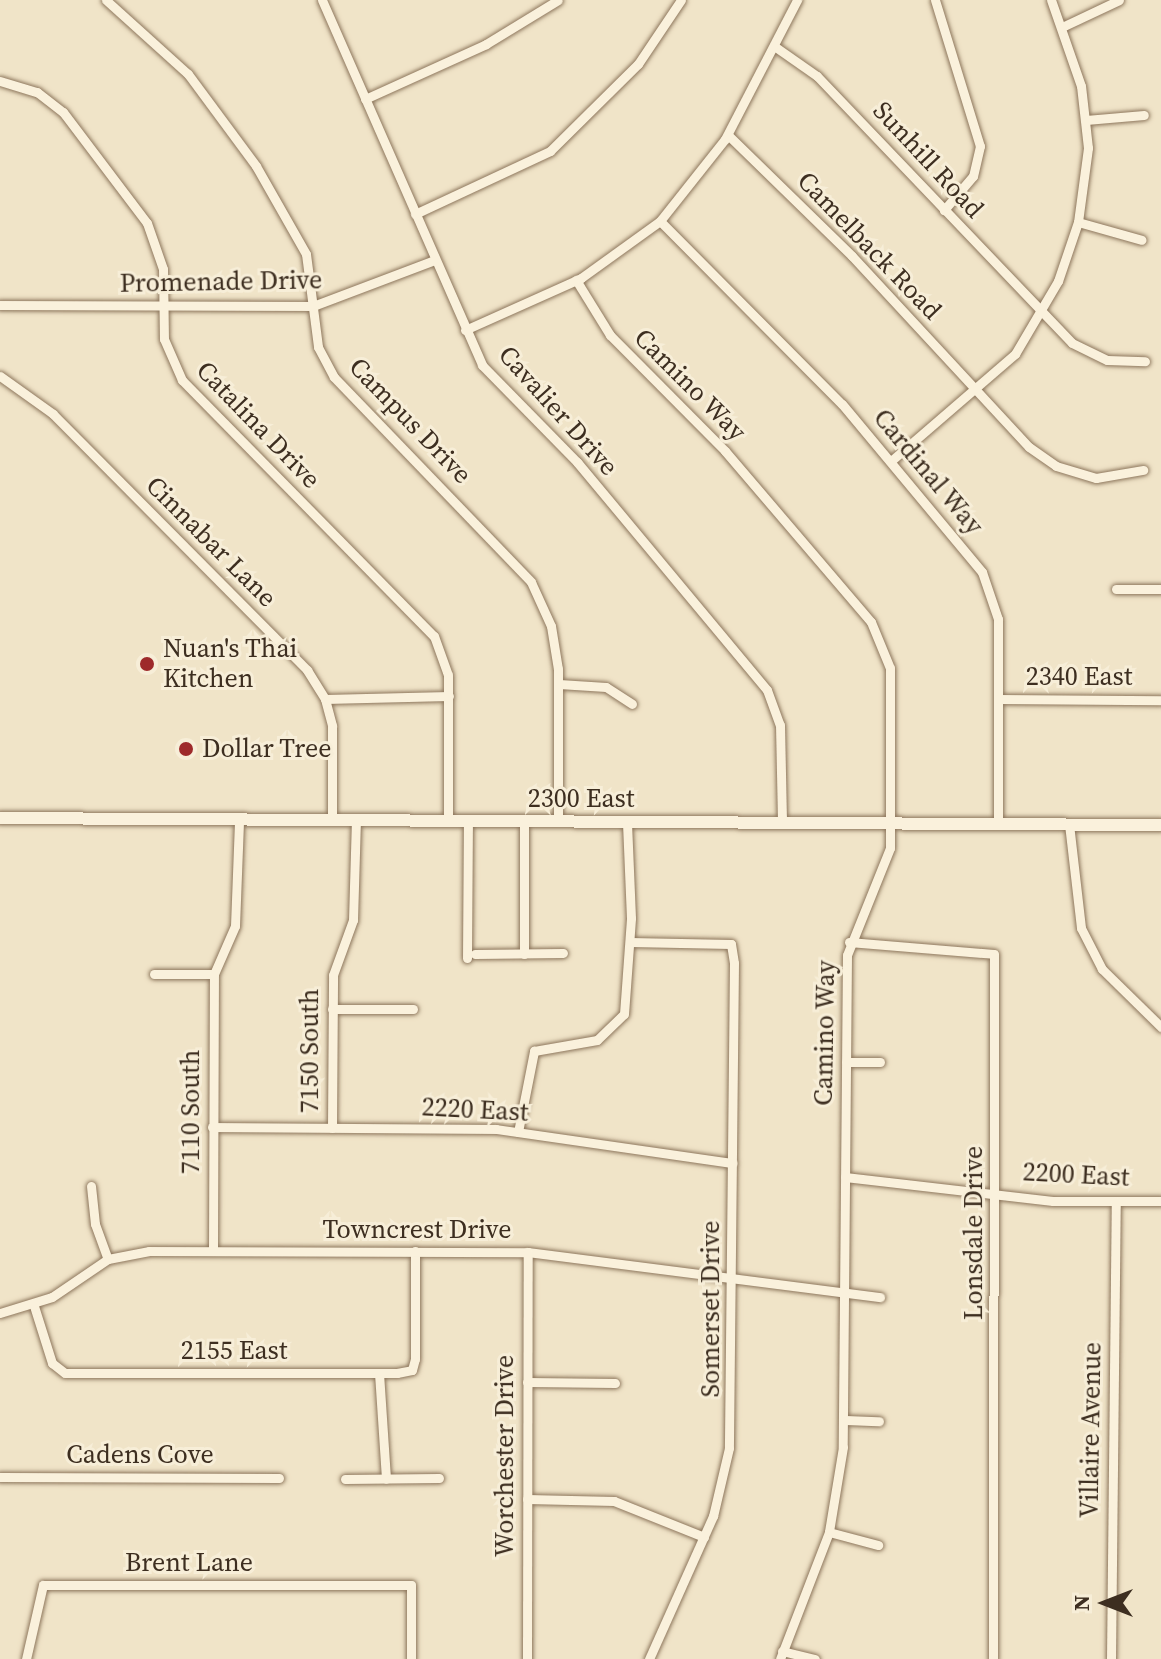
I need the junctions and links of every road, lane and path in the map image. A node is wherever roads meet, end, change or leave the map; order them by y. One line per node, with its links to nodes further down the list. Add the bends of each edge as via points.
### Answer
1 (106, 0): 25 (street, Campus Drive, via 179,64 235,132 306,254)
2 (322, 0): 12 (street, Cavalier Drive)
3 (558, 0): 12 (street, via 462,57)
4 (681, 0): 17 (street, via 638,64 550,151)
5 (797, 0): 10 (street)
6 (935, 0): 16 (street, via 980,146 973,176)
7 (1051, 0): 9 (street)
8 (1119, 0): 9 (street)
9 (1062, 27): 14 (street)
10 (774, 46): 15 (street); 16 (street, Sunhill Road, via 817,76)
11 (0, 81): 24 (street, Catalina Drive, via 37,92 63,112 138,208 157,243)
12 (365, 99): 17 (street, Cavalier Drive)
13 (1144, 115): 14 (street)
14 (1086, 120): 19 (street, via 1087,172)
15 (728, 135): 18 (street); 30 (street, Camelback Road)
16 (944, 210): 26 (street, Sunhill Road)
17 (415, 214): 21 (street, Cavalier Drive)
18 (660, 221): 22 (street); 31 (street, Cardinal Way)
19 (1078, 222): 20 (street); 26 (street)
20 (1142, 240)
21 (435, 260): 25 (street, Promenade Drive); 27 (street, Cavalier Drive)
22 (576, 280): 27 (street); 50 (street, Camino Way, via 610,335 736,463 879,636 891,680)
23 (0, 305): 24 (street, Promenade Drive)
24 (164, 306): 25 (street, Promenade Drive); 36 (street, Catalina Drive, via 164,339 182,380 421,620 440,648)
25 (313, 306): 35 (street, Campus Drive, via 318,347 334,377 531,582 551,626)
26 (1043, 313): 28 (street, Sunhill Road, via 1093,355); 30 (street, via 1015,354)
27 (465, 330): 51 (street, Cavalier Drive, via 482,365 577,462 767,690 780,725)
28 (1145, 361)
29 (0, 376): 37 (street, Cinnabar Lane, via 53,414 307,670)
30 (976, 390): 31 (street); 32 (street, Camelback Road, via 1029,447 1056,466 1096,478)
31 (891, 461): 38 (street, Cardinal Way, via 988,582 998,619)
32 (1143, 470)
33 (1116, 589): 34 (street)
34 (1161, 589)
35 (559, 684): 40 (street, via 606,687); 48 (street, Campus Drive)
36 (449, 696): 37 (street); 45 (street, Catalina Drive)
37 (325, 699): 43 (street, Cinnabar Lane, via 332,733)
38 (998, 699): 39 (street, 2340 East); 52 (street, Cardinal Way)
39 (1161, 700)
40 (632, 704)
41 (0, 818): 42 (street, 2300 East)
42 (239, 820): 43 (street, 2300 East); 60 (street, via 236,918)
43 (332, 820): 44 (street, 2300 East)
44 (356, 820): 45 (street, 2300 East); 61 (street, 7150 South, via 353,920 333,975)
45 (448, 821): 46 (street, 2300 East)
46 (468, 821): 47 (street, 2300 East); 58 (street, via 471,956)
47 (524, 821): 48 (street, 2300 East); 58 (street)
48 (558, 821): 49 (street, 2300 East)
49 (627, 822): 51 (street, 2300 East); 55 (street)
50 (890, 822): 51 (street, 2300 East); 52 (street, 2300 East); 56 (street, Camino Way, via 886,860)
51 (782, 823)
52 (998, 823): 53 (street, 2300 East)
53 (1069, 824): 54 (street, 2300 East); 63 (street, via 1081,928 1102,969)
54 (1161, 825)
55 (630, 942): 68 (street, via 624,1014 597,1040 534,1051); 69 (street, Somerset Drive, via 731,944)
56 (849, 942): 64 (street, Camino Way); 72 (street, Lonsdale Drive, via 994,954)
57 (563, 953): 58 (street)
58 (524, 954)
59 (154, 974): 60 (street)
60 (214, 974): 66 (street, 7110 South)
61 (332, 1009): 62 (street); 67 (street, 7150 South)
62 (413, 1009)
63 (1161, 1027)
64 (846, 1062): 65 (street); 70 (street, Camino Way)
65 (880, 1062)
66 (212, 1127): 67 (street, 2220 East); 75 (street, 7110 South)
67 (332, 1128): 68 (street, 2220 East)
68 (518, 1132): 69 (street, 2220 East)
69 (733, 1163): 79 (street, Somerset Drive)
70 (845, 1177): 72 (street, 2200 East); 80 (street, Camino Way)
71 (91, 1186): 78 (street, via 95,1224)
72 (996, 1192): 73 (street, 2200 East); 104 (street, Lonsdale Drive)
73 (1116, 1201): 74 (street, 2200 East); 105 (street, Villaire Avenue)
74 (1161, 1201)
75 (213, 1251): 76 (street, Towncrest Drive); 78 (street, Towncrest Drive)
76 (415, 1251): 77 (street, Towncrest Drive); 84 (street, 2155 East, via 412,1370)
77 (528, 1252): 79 (street, Towncrest Drive); 85 (street, Worchester Drive)
78 (108, 1259): 82 (street, Towncrest Drive)
79 (733, 1281): 80 (street, Towncrest Drive); 96 (street, Somerset Drive, via 729,1448)
80 (846, 1293): 81 (street, Towncrest Drive); 87 (street, Camino Way)
81 (880, 1297)
82 (34, 1306): 83 (street, Towncrest Drive); 84 (street, 2155 East, via 57,1371)
83 (0, 1313)
84 (379, 1373): 93 (street)
85 (527, 1382): 86 (street); 94 (street, Worchester Drive)
86 (615, 1383)
87 (844, 1420): 88 (street); 95 (street, Camino Way)
88 (879, 1421)
89 (0, 1477): 90 (street, Cadens Cove)
90 (279, 1478)
91 (439, 1478): 93 (street)
92 (345, 1479): 93 (street)
93 (386, 1479)
94 (527, 1499): 96 (street, via 614,1501); 101 (street, Worchester Drive)
95 (829, 1532): 97 (street); 98 (street, Camino Way)
96 (704, 1537): 102 (street, Somerset Drive)
97 (878, 1545)
98 (781, 1655): 103 (street)
99 (26, 1659): 100 (street, Brent Lane, via 43,1585 411,1585)
100 (411, 1659)
101 (527, 1659)
102 (649, 1659)
103 (815, 1659)
104 (993, 1659)
105 (1111, 1659)

